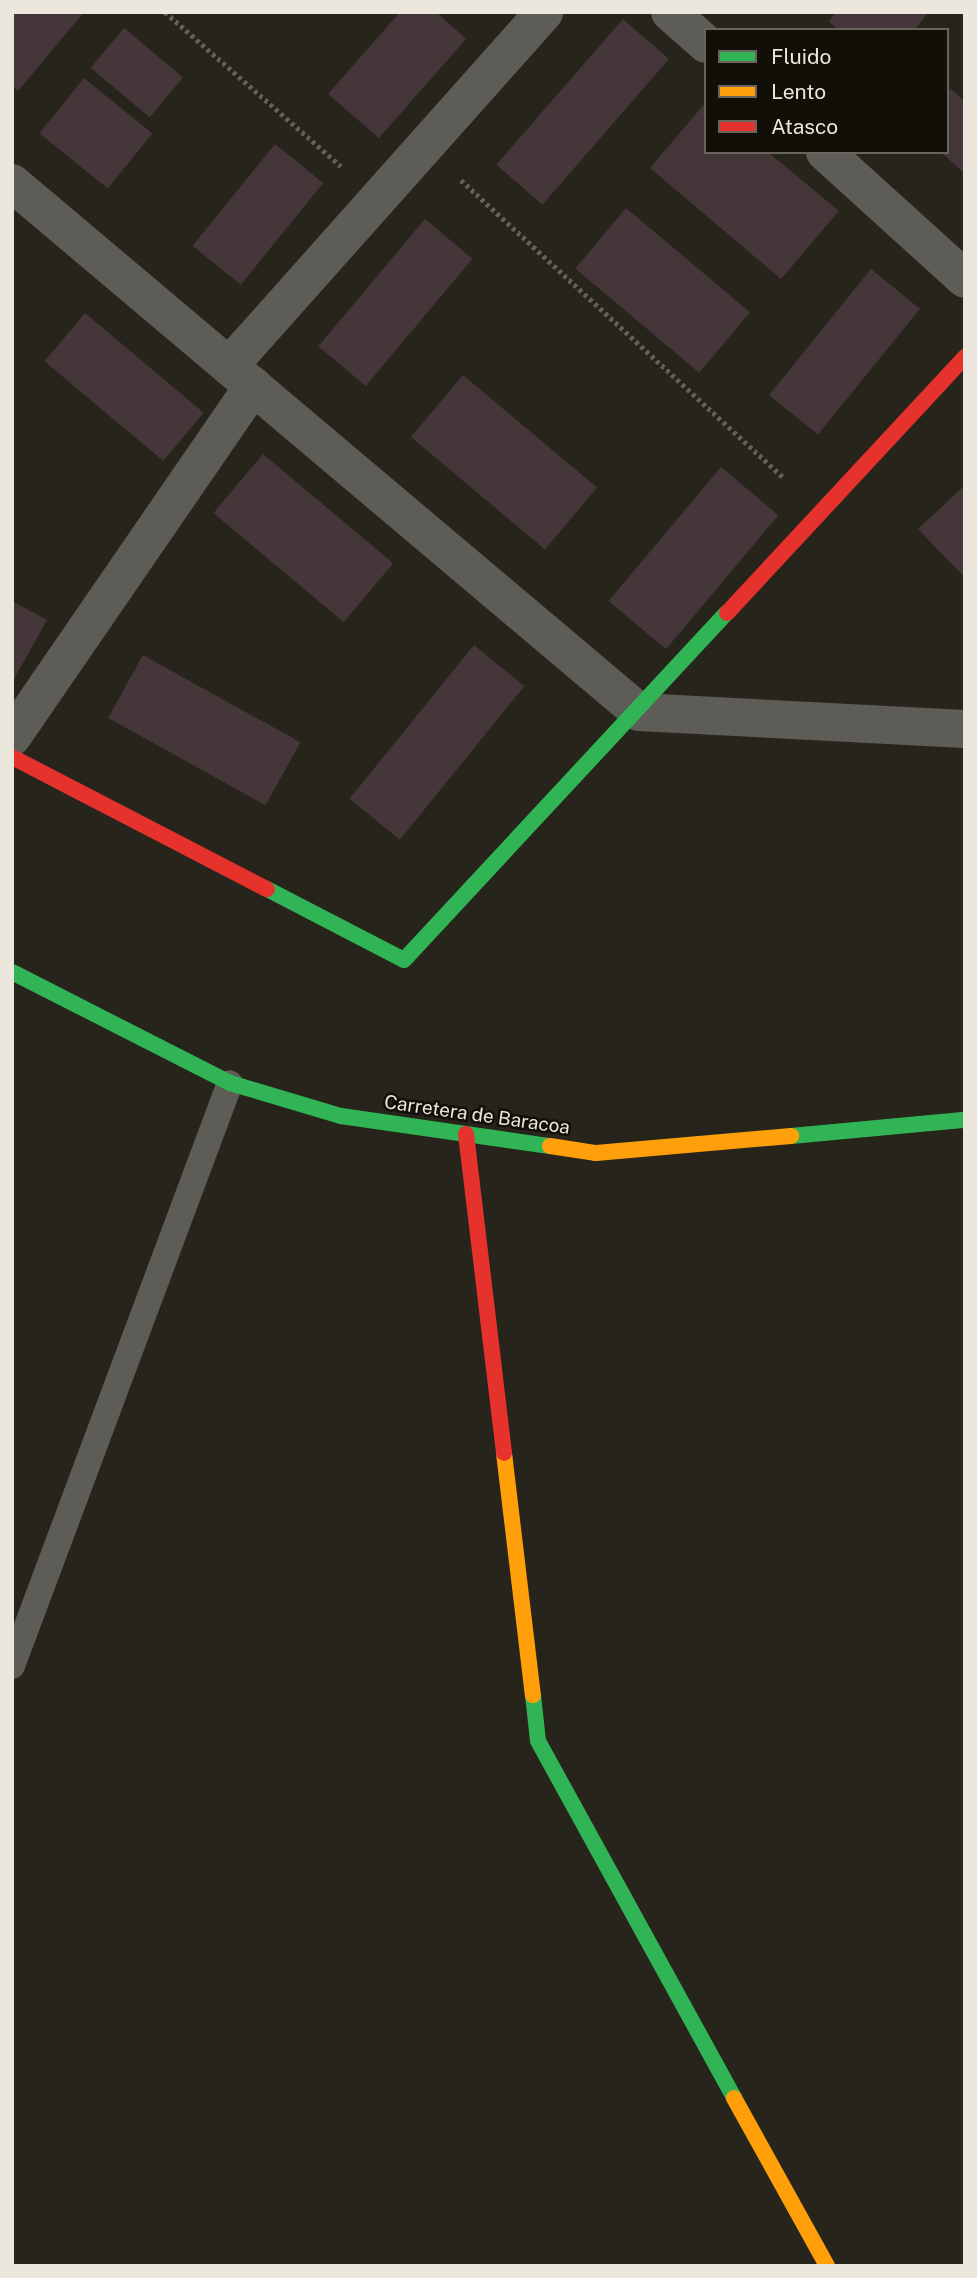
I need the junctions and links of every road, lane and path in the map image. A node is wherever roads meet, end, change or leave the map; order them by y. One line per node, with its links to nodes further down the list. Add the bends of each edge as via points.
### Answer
1 (165, 12): 8 (path)
2 (544, 12): 5 (street)
3 (670, 12): 4 (street)
4 (704, 42)
5 (424, 147): 8 (street); 12 (path)
6 (827, 154): 9 (street)
7 (12, 183): 11 (street)
8 (378, 199): 11 (street)
9 (965, 279)
10 (965, 357): 12 (street)
11 (241, 376): 13 (street); 15 (street)
12 (821, 513): 13 (street)
13 (639, 712): 14 (street); 16 (street, via 404,960)
14 (965, 729)
15 (12, 737)
16 (12, 757)
17 (12, 972): 18 (street, Carretera de Baracoa)
18 (230, 1083): 20 (street, Carretera de Baracoa, via 341,1116); 21 (lane)
19 (965, 1120): 20 (street, Carretera de Baracoa, via 596,1153)
20 (466, 1134): 22 (street, via 538,1741)
21 (12, 1666)
22 (827, 2266)

